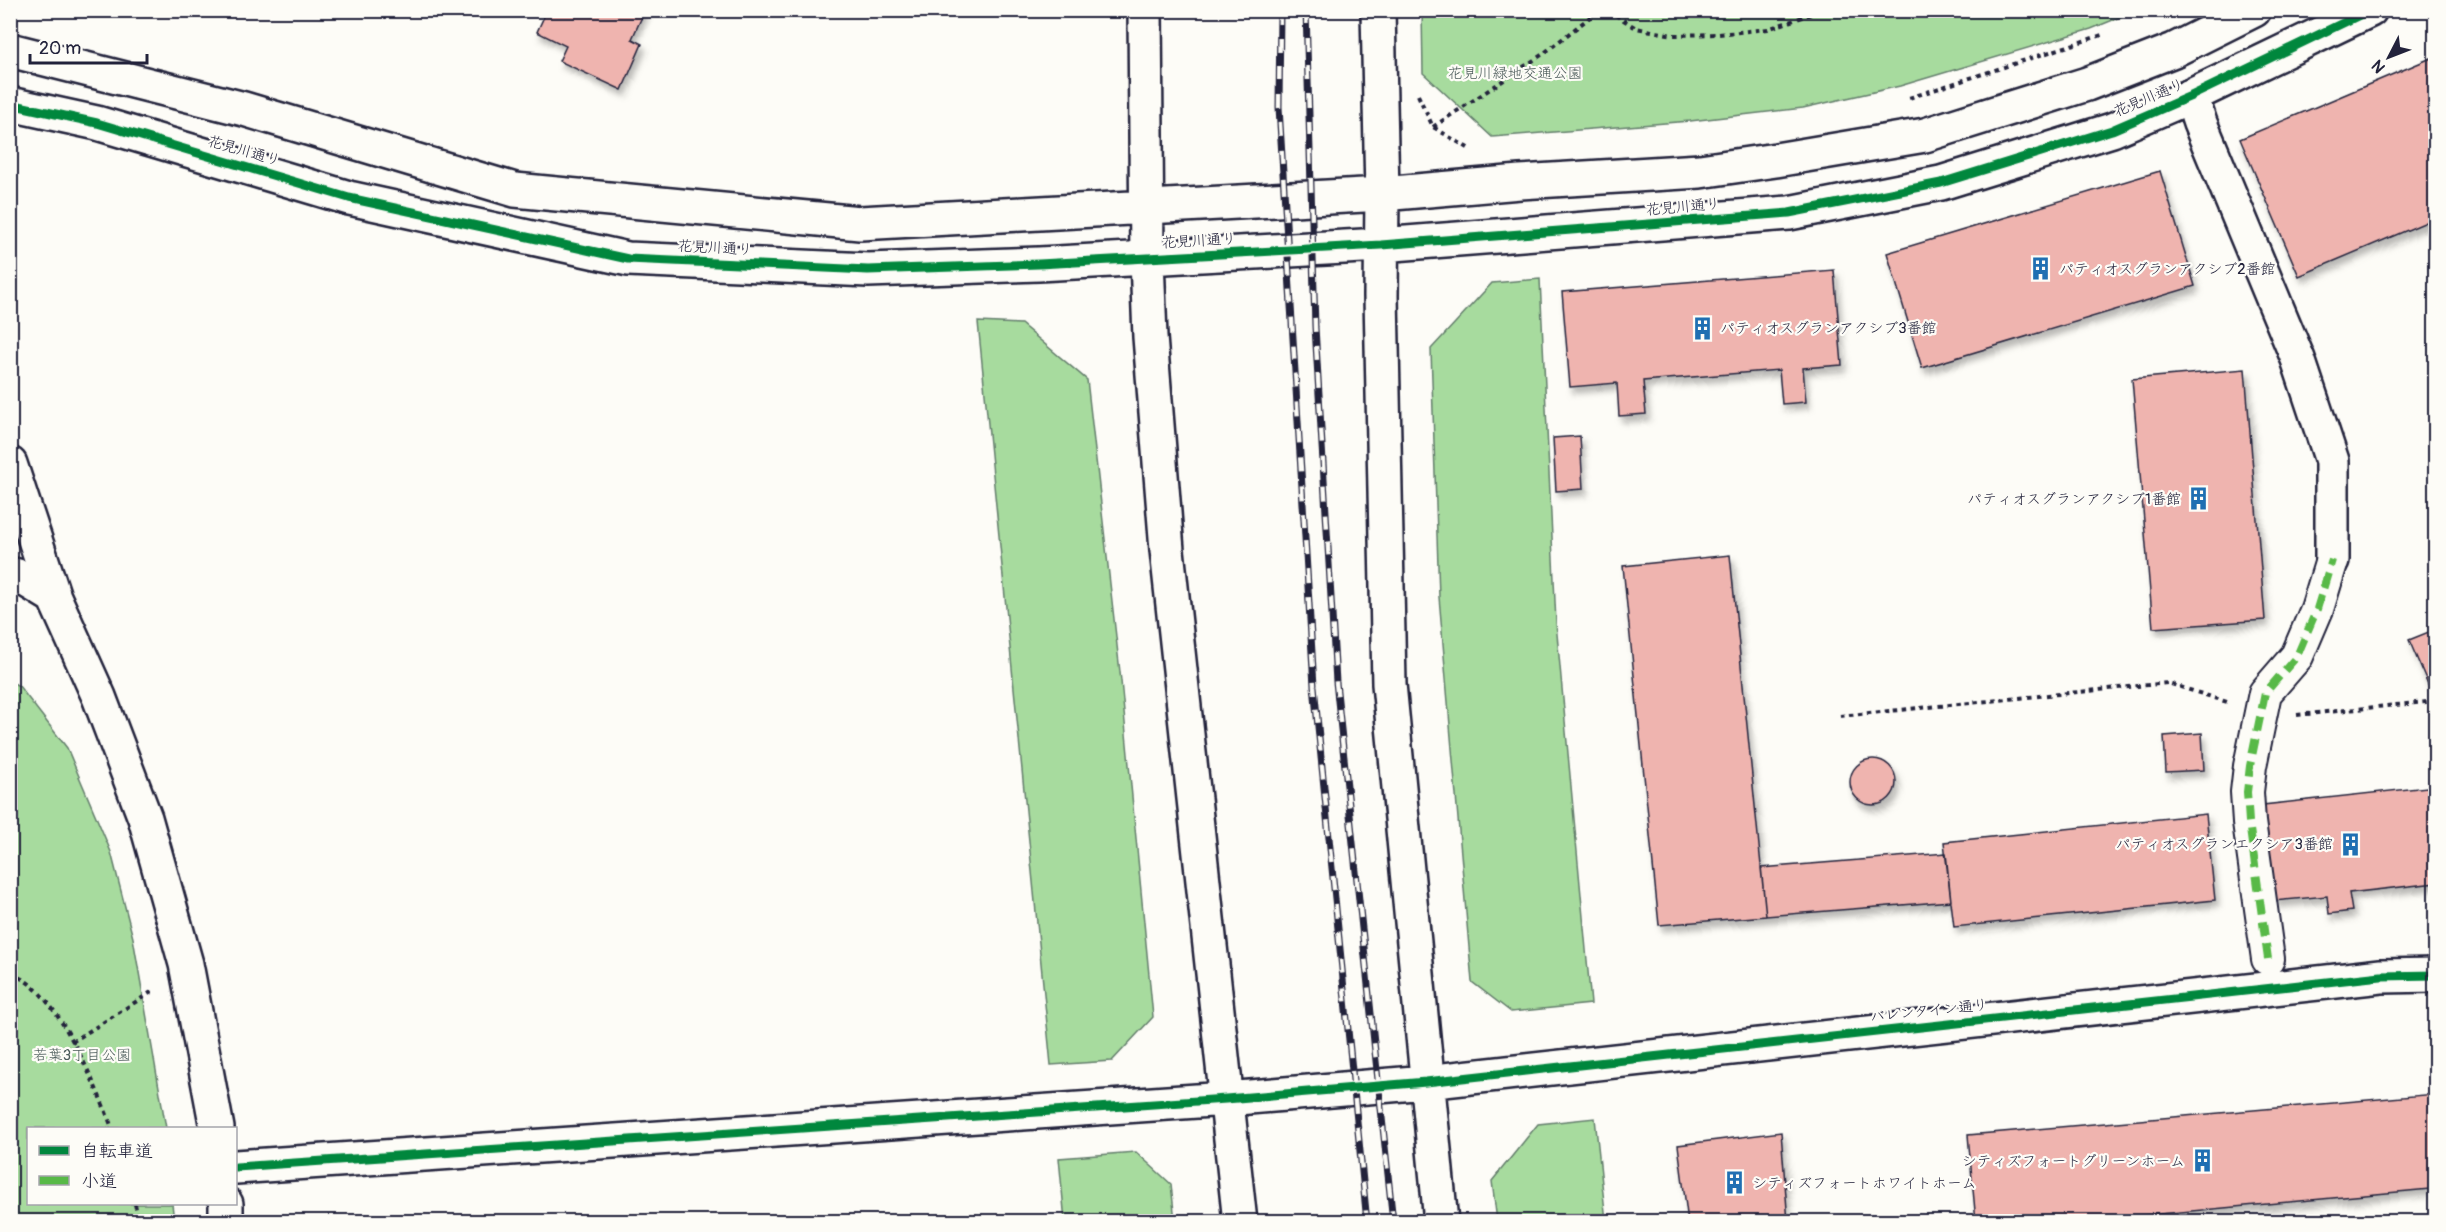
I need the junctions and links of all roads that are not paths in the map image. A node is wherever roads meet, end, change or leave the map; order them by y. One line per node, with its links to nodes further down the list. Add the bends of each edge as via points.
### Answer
1 (1145, 10): 9 (street)
2 (1378, 10): 8 (street)
3 (2254, 10): 8 (street, via 2174,50 2087,84 1925,135 1700,171)
4 (2370, 10): 6 (street, 花見川通り)
5 (10, 50): 9 (street, via 244,109 514,190 860,223)
6 (2192, 96): 10 (street, 花見川通り, via 2112,130 1941,183 1789,213); 13 (street, via 2298,359 2331,461)
7 (10, 104): 11 (street, 花見川通り, via 97,123 349,198 628,259 868,270)
8 (1382, 194): 9 (street); 10 (street)
9 (1147, 205): 11 (street)
10 (1381, 245): 11 (street, 花見川通り); 18 (street, via 1389,684)
11 (1147, 259): 19 (street, via 1167,550)
12 (10, 464): 15 (street)
13 (2332, 560): 16 (street, via 2297,656 2265,693 2247,792)
14 (10, 574): 15 (street)
15 (54, 597): 20 (street, via 99,697 145,818 186,964)
16 (2268, 959)
17 (2436, 975): 18 (street, バレンタイン通り, via 2369,977)
18 (1426, 1082): 19 (street, バレンタイン通り); 25 (street)
19 (1226, 1099): 21 (street, バレンタイン通り); 24 (street)
20 (217, 1127)
21 (237, 1167)
22 (226, 1205): 23 (street)
23 (226, 1221)
24 (1240, 1221)
25 (1441, 1221)

